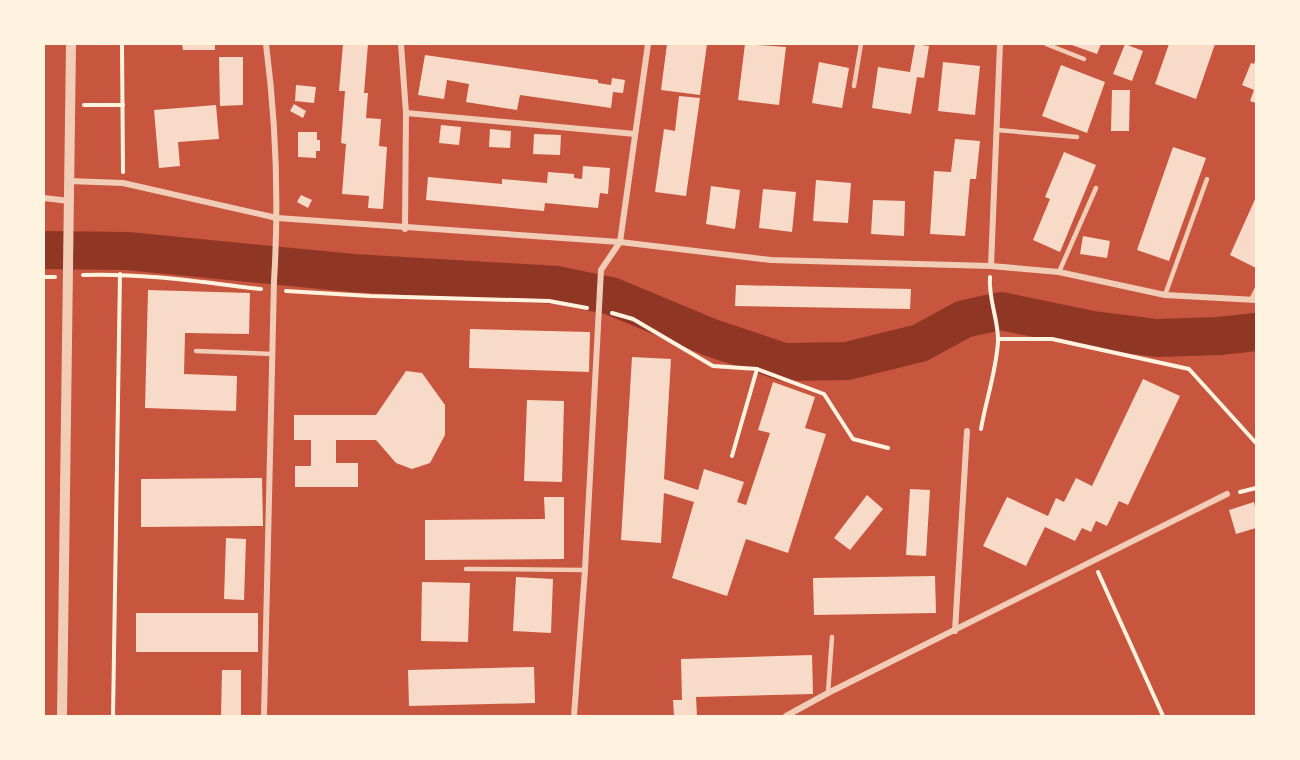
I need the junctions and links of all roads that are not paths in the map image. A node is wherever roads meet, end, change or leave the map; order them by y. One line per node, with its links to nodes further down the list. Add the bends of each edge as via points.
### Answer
1 (71, 44): 15 (street)
2 (266, 44): 19 (street)
3 (401, 44): 10 (street)
4 (648, 44): 12 (street)
5 (861, 44): 9 (lane)
6 (1000, 44): 11 (street)
7 (1046, 44): 8 (lane)
8 (1084, 59)
9 (854, 86)
10 (406, 113): 12 (street); 20 (street)
11 (997, 130): 13 (lane); 22 (street)
12 (635, 134): 21 (street)
13 (1077, 136)
14 (1207, 179): 25 (lane)
15 (69, 181): 18 (street); 19 (street, via 123,183)
16 (1096, 188): 23 (lane)
17 (44, 198): 18 (street)
18 (69, 201): 36 (street)
19 (278, 218): 20 (street); 28 (street)
20 (405, 229): 21 (street)
21 (620, 242): 22 (street, via 771,260); 32 (street, via 601,270)
22 (992, 266): 23 (street)
23 (1059, 272): 25 (street)
24 (1257, 290): 26 (lane)
25 (1165, 295): 26 (street)
26 (1254, 300)
27 (196, 351): 28 (lane)
28 (272, 354): 37 (street)
29 (967, 431): 33 (street)
30 (1227, 494): 33 (street)
31 (466, 569): 32 (lane)
32 (585, 570): 38 (street)
33 (955, 631): 35 (street)
34 (832, 637): 35 (lane)
35 (828, 693): 39 (street)
36 (63, 717)
37 (264, 717)
38 (574, 717)
39 (786, 717)

